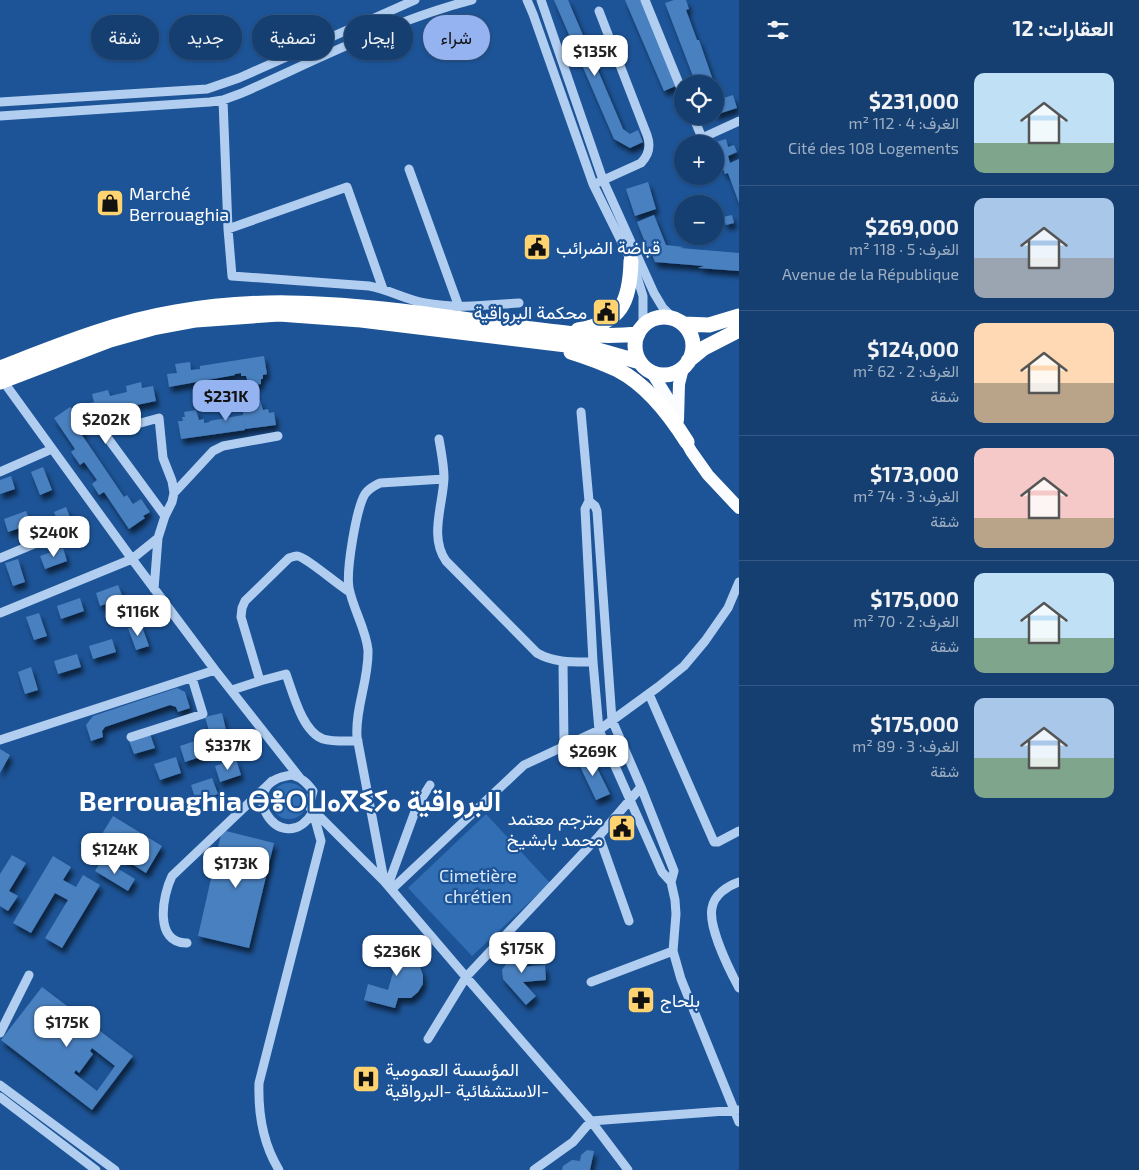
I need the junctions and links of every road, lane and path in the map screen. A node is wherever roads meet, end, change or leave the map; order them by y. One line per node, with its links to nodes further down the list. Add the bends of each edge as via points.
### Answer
1 (415, 0): 9 (street, via 239,78 207,88)
2 (472, 0): 8 (street, via 397,25)
3 (527, 0): 15 (street)
4 (540, 0): 14 (street)
5 (645, 0): 7 (street)
6 (599, 11): 14 (street, via 650,147 640,163)
7 (675, 75)
8 (223, 100): 10 (street); 16 (street)
9 (0, 102)
10 (0, 116)
11 (739, 121): 12 (street, via 702,138)
12 (697, 125)
13 (409, 169): 20 (street)
14 (603, 180): 15 (street); 22 (street, via 654,293 663,308)
15 (593, 184): 17 (street)
16 (228, 230): 18 (street, via 232,276); 18 (street, via 347,187)
17 (631, 262): 23 (street, via 643,296); 25 (highway, via 626,300 614,317 603,324)
18 (383, 288): 20 (street, via 424,303)
19 (519, 303): 20 (street)
20 (459, 306)
21 (739, 316): 22 (highway, via 709,325)
22 (678, 322): 23 (highway, via 663,317 653,319); 26 (highway, via 689,332 692,342 692,352)
23 (641, 330): 25 (highway, via 617,336); 27 (highway, via 635,348)
24 (739, 330): 26 (highway, via 704,348)
25 (557, 339): 27 (highway); 28 (highway, via 400,311 319,303 238,303 175,312 99,331); 33 (highway, via 634,381 673,420)
26 (686, 364): 27 (highway, via 667,374); 30 (main road, via 679,384)
27 (645, 367): 30 (main road, via 667,397)
28 (1, 377): 34 (street)
29 (581, 412): 38 (street)
30 (678, 427): 33 (main road)
31 (278, 436): 37 (street, via 223,446 213,451)
32 (439, 439): 36 (street)
33 (686, 442): 39 (main road, via 708,475)
34 (52, 449): 35 (street); 44 (street)
35 (0, 472)
36 (444, 479): 47 (street, via 380,483 366,493 361,503 349,566); 49 (street, via 438,532 440,553 530,647 544,657)
37 (174, 493): 40 (street); 40 (street, via 163,458 159,418 104,433)
38 (589, 501): 50 (street, via 585,509); 56 (street, via 597,511)
39 (739, 508)
40 (165, 516): 41 (street)
41 (158, 538): 44 (street); 46 (street)
42 (34, 544): 43 (street)
43 (1, 556)
44 (132, 559): 46 (street); 48 (street)
45 (739, 582): 55 (street, via 728,608 705,642 684,666)
46 (154, 588): 51 (street)
47 (350, 592): 53 (street, via 304,558 289,558 242,608 243,626); 60 (street, via 368,650 356,726)
48 (0, 613)
49 (564, 662): 50 (street); 61 (street)
50 (593, 662): 57 (street)
51 (215, 670): 52 (street); 54 (street)
52 (192, 678): 58 (street, via 203,714); 59 (street)
53 (260, 681): 54 (street); 60 (street, via 286,674 301,714 312,731 324,740)
54 (232, 690): 62 (street)
55 (648, 694): 56 (street); 69 (street, via 714,842)
56 (612, 720): 57 (street); 65 (street)
57 (599, 730): 61 (street); 66 (street)
58 (131, 737)
59 (0, 740)
60 (358, 742): 74 (street)
61 (564, 745): 74 (street, via 524,764)
62 (300, 778): 63 (street, via 280,776); 67 (street, via 313,791)
63 (272, 781): 67 (street, via 262,796 262,806 270,821 278,826 296,827 308,820); 76 (street, via 172,876 167,885 164,926 174,941)
64 (430, 785): 74 (street, via 416,806)
65 (641, 787): 66 (street); 72 (street, via 674,871)
66 (630, 799): 70 (street); 72 (street, via 662,872)
67 (311, 809): 68 (street); 71 (street)
68 (332, 829): 71 (street, via 328,827); 74 (street)
69 (739, 831)
70 (599, 836): 75 (street); 79 (street)
71 (320, 841): 91 (street, via 259,1083 258,1106 263,1133)
72 (671, 882): 77 (street, via 676,914)
73 (739, 882): 81 (street, via 722,892 711,910 727,966)
74 (388, 885): 79 (street)
75 (629, 921)
76 (187, 943)
77 (673, 951): 80 (street); 86 (street, via 681,979)
78 (29, 975): 82 (street)
79 (466, 978): 83 (street); 87 (street)
80 (591, 982)
81 (739, 988)
82 (0, 1033)
83 (428, 1039)
84 (0, 1085): 90 (street)
85 (0, 1097): 89 (street)
86 (737, 1109): 87 (street); 88 (street)
87 (591, 1121): 92 (street, via 573,1142); 93 (street)
88 (739, 1122)
89 (96, 1170)
90 (115, 1170)
91 (279, 1170)
92 (534, 1170)
93 (628, 1170)

